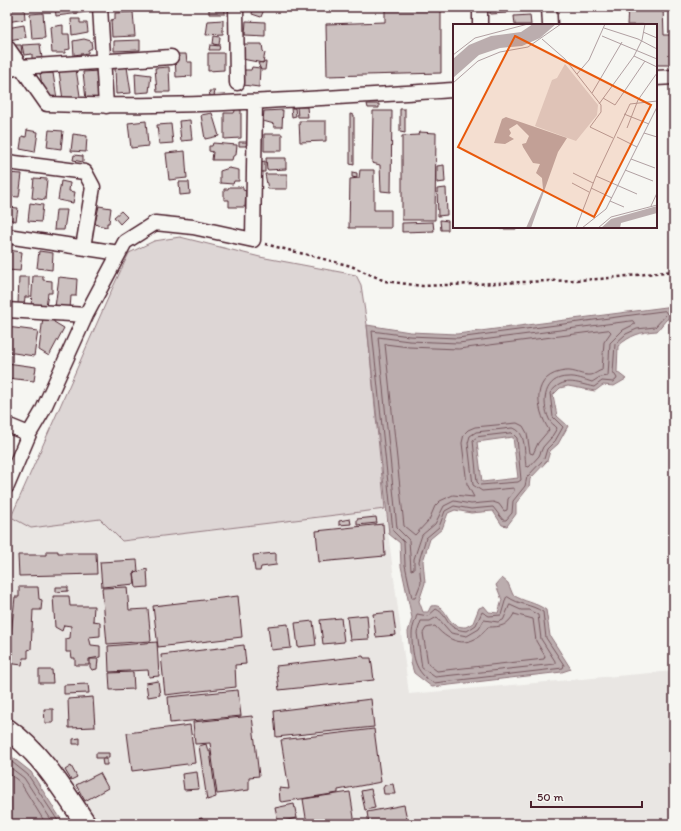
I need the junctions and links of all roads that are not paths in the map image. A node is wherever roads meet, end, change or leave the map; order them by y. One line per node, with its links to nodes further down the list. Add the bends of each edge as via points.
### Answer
1 (100, 7): 9 (street)
2 (236, 7): 13 (street)
3 (480, 7): 5 (street)
4 (549, 7): 6 (street)
5 (480, 24)
6 (550, 24)
7 (7, 47): 10 (street)
8 (171, 57): 9 (street)
9 (103, 60): 10 (street); 16 (street)
10 (14, 68): 16 (street, via 47,104)
11 (674, 77): 12 (street)
12 (657, 78)
13 (237, 83)
14 (453, 90): 15 (street)
15 (255, 102): 16 (street); 20 (street, via 253,240 193,227 155,223 125,242)
16 (106, 106)
17 (7, 162): 19 (street, via 85,172 93,187)
18 (7, 236): 19 (street)
19 (83, 247): 20 (street)
20 (119, 253): 22 (street)
21 (7, 310): 22 (street)
22 (86, 315): 24 (street, via 42,412)
23 (7, 425): 24 (street)
24 (29, 434): 25 (street)
25 (7, 486)
26 (7, 729): 27 (main road, via 44,763)
27 (86, 824)

